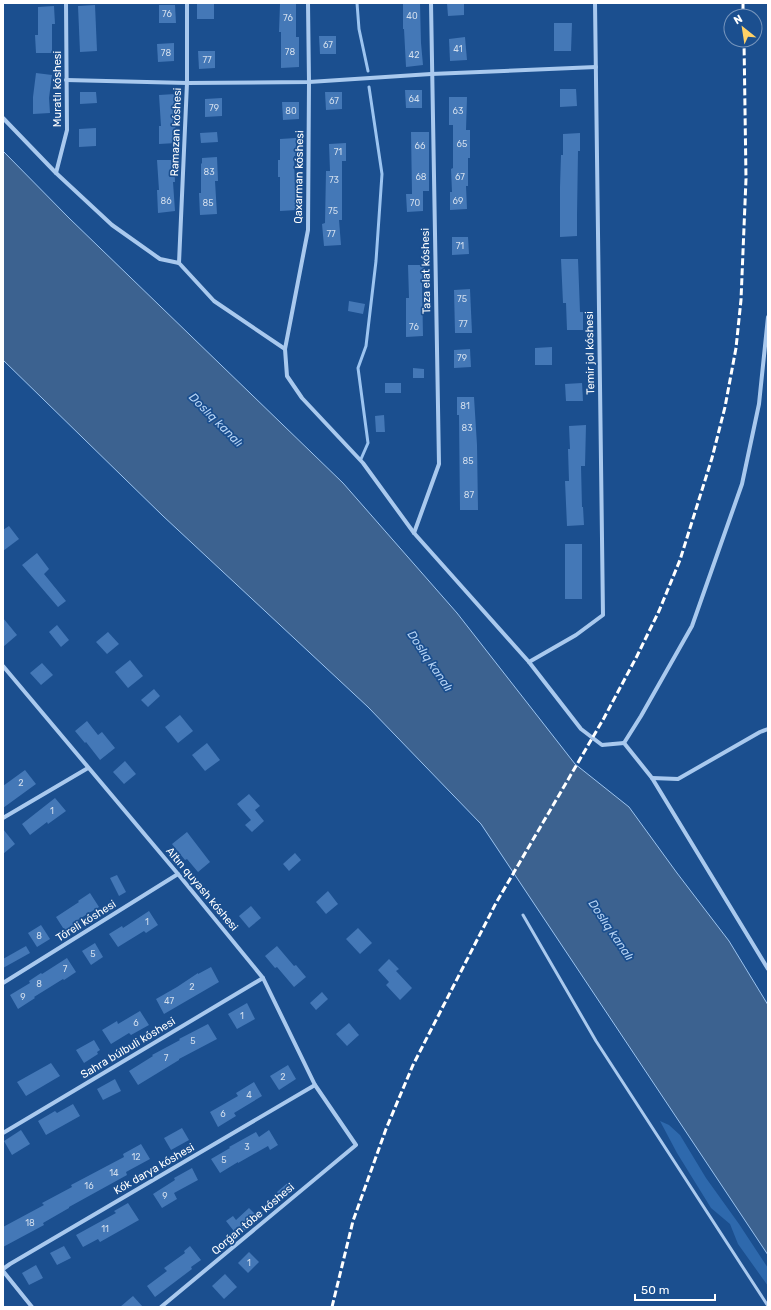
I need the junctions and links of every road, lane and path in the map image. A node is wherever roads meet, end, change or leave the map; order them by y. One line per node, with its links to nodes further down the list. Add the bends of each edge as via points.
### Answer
1 (66, 3): 8 (street, Muratlı kóshesi)
2 (187, 3): 10 (street, Ramazan kóshesi)
3 (308, 3): 9 (street, Qaxarman kóshesi)
4 (431, 3): 7 (street, Taza elat kóshesi)
5 (595, 3): 6 (street, Temir jol kóshesi)
6 (596, 67): 7 (street); 17 (street, Temir jol kóshesi, via 603,615 576,635)
7 (431, 74): 9 (street); 16 (street, Taza elat kóshesi, via 439,464)
8 (66, 80): 10 (street); 12 (street, Muratlı kóshesi, via 67,130)
9 (309, 82): 10 (street); 15 (street, Qaxarman kóshesi, via 308,230)
10 (187, 83): 13 (street, Ramazan kóshesi)
11 (3, 118): 12 (street)
12 (56, 173): 13 (street, via 112,225 160,259)
13 (179, 263): 15 (street, via 214,301)
14 (768, 317): 20 (street, via 759,404 742,484 692,626)
15 (285, 350): 16 (street, Qaxarman kóshesi, via 287,376 302,398 363,463)
16 (414, 533): 17 (street, Qaxarman kóshesi)
17 (529, 662): 20 (street, Qaxarman kóshesi, via 581,728 602,745)
18 (3, 666): 21 (street, Altın quyash kóshesi)
19 (768, 729): 22 (street, via 678,779)
20 (624, 743): 22 (street)
21 (88, 768): 23 (street); 24 (street, Altın quyash kóshesi)
22 (652, 778): 26 (street)
23 (3, 818)
24 (178, 874): 27 (street, Altın quyash kóshesi); 28 (street, Tóreli kóshesi)
25 (523, 915): 33 (lane, via 596,1041)
26 (768, 969)
27 (263, 978): 29 (street, Altın quyash kóshesi); 30 (street, Sahra búlbuli kóshesi)
28 (3, 983)
29 (315, 1085): 31 (street, Altın quyash kóshesi); 32 (street, Kók darya kóshesi)
30 (3, 1133)
31 (356, 1146): 35 (street, Qorǵan tóbe kóshesi)
32 (3, 1270): 34 (street)
33 (768, 1306)
34 (32, 1307)
35 (161, 1307)

